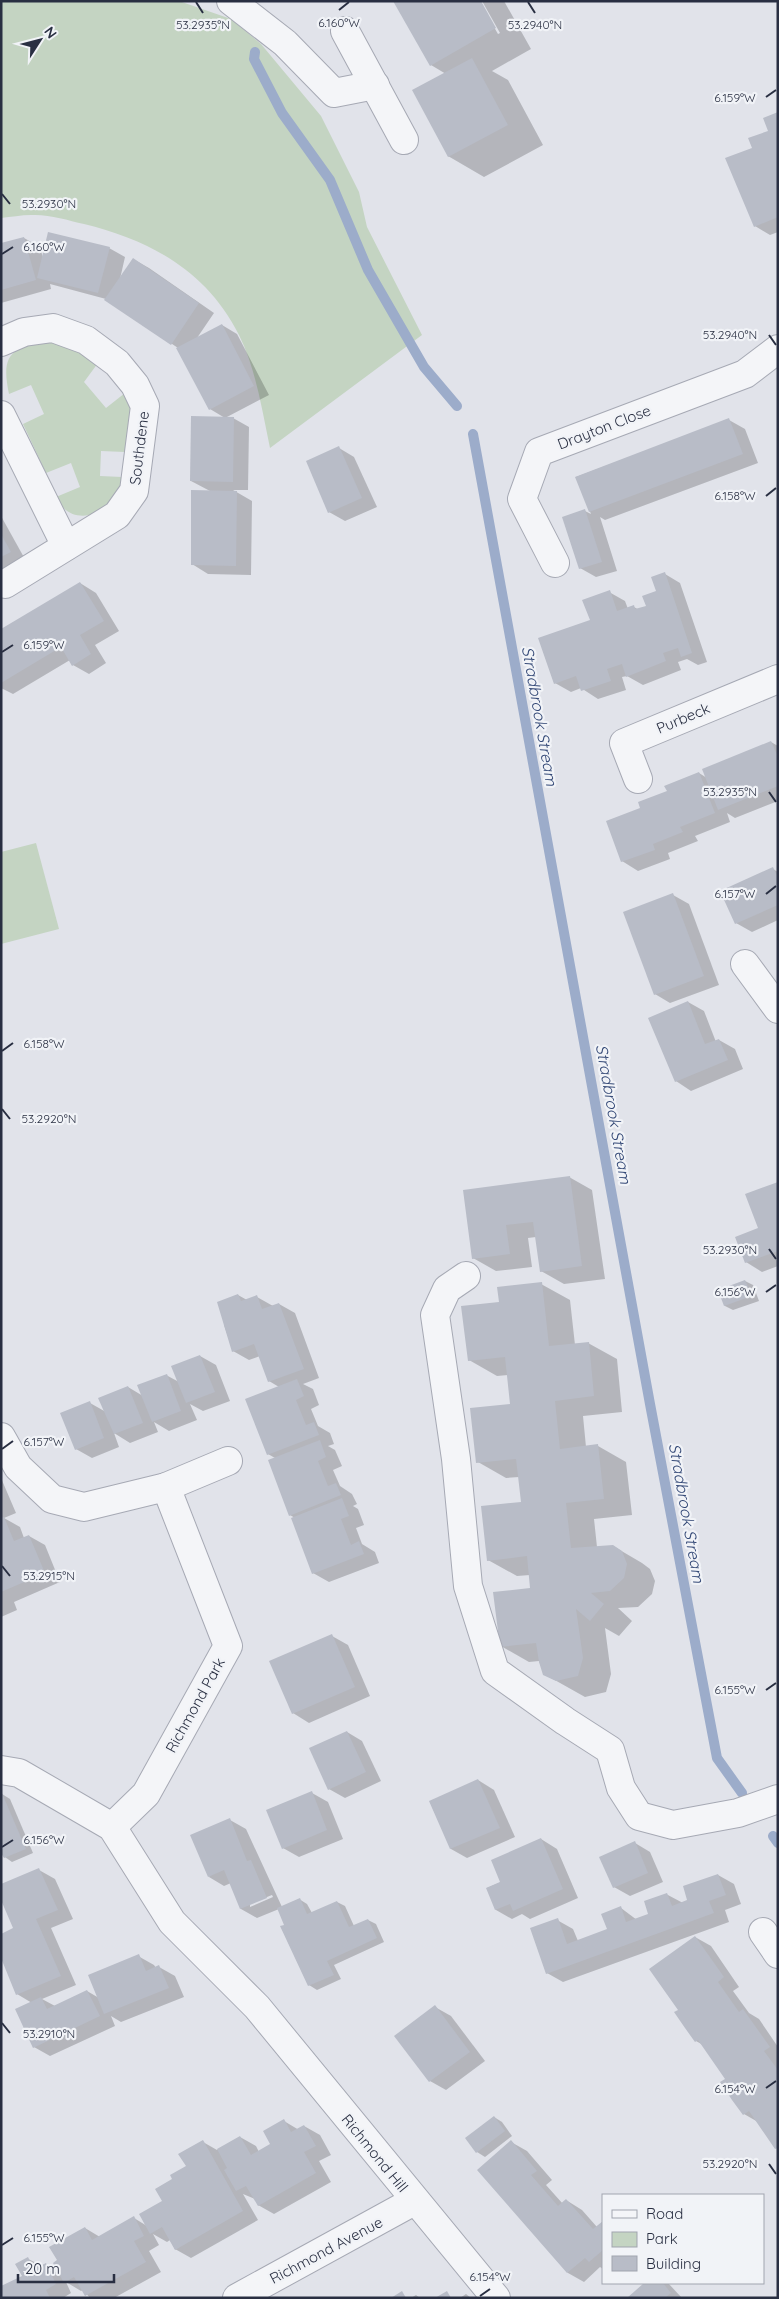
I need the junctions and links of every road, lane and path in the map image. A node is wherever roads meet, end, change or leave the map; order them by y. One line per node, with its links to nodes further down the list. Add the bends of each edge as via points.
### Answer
1 (231, 1): 3 (street, via 284,43 334,93)
2 (345, 31): 3 (street)
3 (375, 85): 4 (street)
4 (404, 140)
5 (1, 342): 8 (street, Southdene, via 24,332 53,328 86,340 117,363 135,384 145,406 134,492 116,515)
6 (778, 349): 9 (street, Drayton Close, via 745,374 539,452 522,499)
7 (1, 415): 8 (street)
8 (66, 546): 10 (street, Southdene)
9 (555, 563)
10 (5, 584)
11 (778, 679): 12 (street, Purbeck, via 624,743)
12 (638, 779)
13 (745, 964): 14 (street)
14 (778, 1008)
15 (466, 1276): 20 (street, via 447,1289 435,1315 456,1459 468,1586 495,1671 610,1750 621,1788 639,1816 673,1825 738,1813)
16 (1, 1437): 18 (street, via 18,1467 52,1499 84,1507)
17 (228, 1461): 18 (street)
18 (166, 1487): 21 (street, Richmond Park, via 228,1646 146,1794)
19 (1, 1770): 21 (street, via 19,1773)
20 (778, 1799)
21 (112, 1826): 24 (street, Richmond Hill, via 172,1922 257,2007)
22 (763, 1932): 23 (street)
23 (778, 1954)
24 (414, 2201): 25 (street, Richmond Avenue); 26 (street, Richmond Hill)
25 (237, 2298)
26 (496, 2298)

